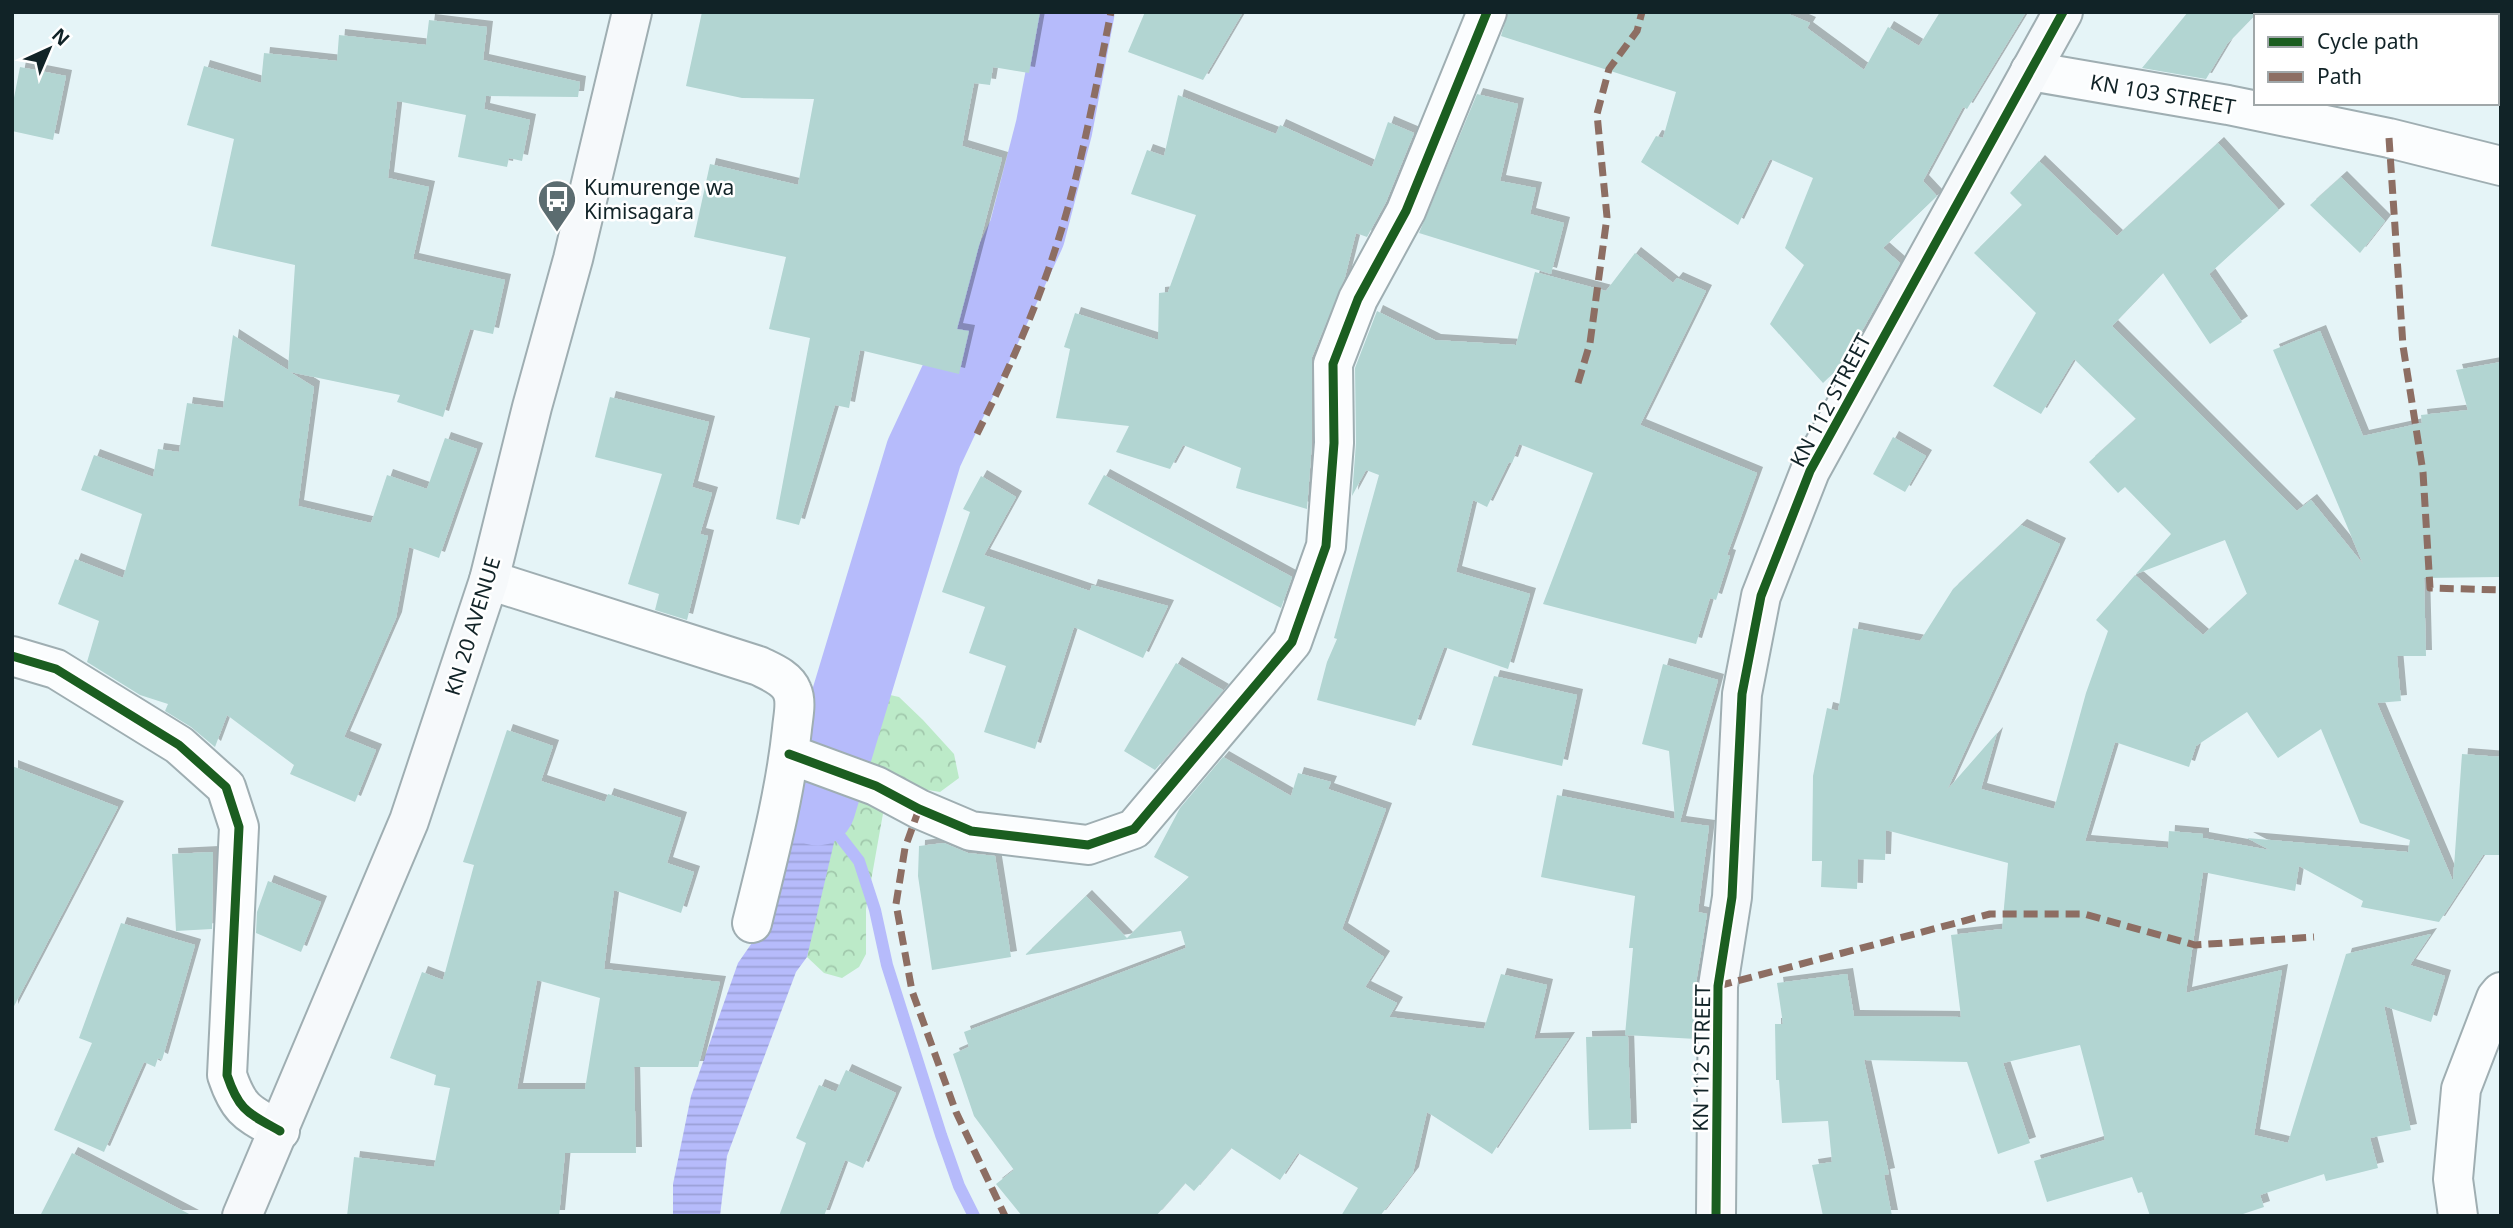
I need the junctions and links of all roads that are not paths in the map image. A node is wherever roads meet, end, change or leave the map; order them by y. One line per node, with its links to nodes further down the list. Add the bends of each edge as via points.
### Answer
1 (632, 12): 6 (street, KN 20 AVENUE)
2 (1487, 12): 8 (street, via 1406,211 1358,299 1333,364 1334,443 1326,546 1292,642 1134,829 1088,845 971,831 876,786)
3 (2063, 12): 4 (street, KN 112 STREET)
4 (2030, 71): 5 (street, KN 103 STREET, via 2362,132); 13 (street, KN 112 STREET, via 1810,471 1761,596 1742,694 1732,897 1718,986)
5 (2501, 166)
6 (489, 580): 8 (street, via 774,673 792,691); 11 (street, KN 20 AVENUE, via 409,821)
7 (12, 656): 11 (street, via 57,669 179,745 226,787 239,827 227,1075 235,1099 247,1112)
8 (797, 758): 9 (street, via 783,792)
9 (752, 923)
10 (2501, 992): 14 (street, via 2460,1089 2453,1179)
11 (280, 1131): 12 (street, KN 20 AVENUE)
12 (242, 1216)
13 (1716, 1216)
14 (2458, 1216)

